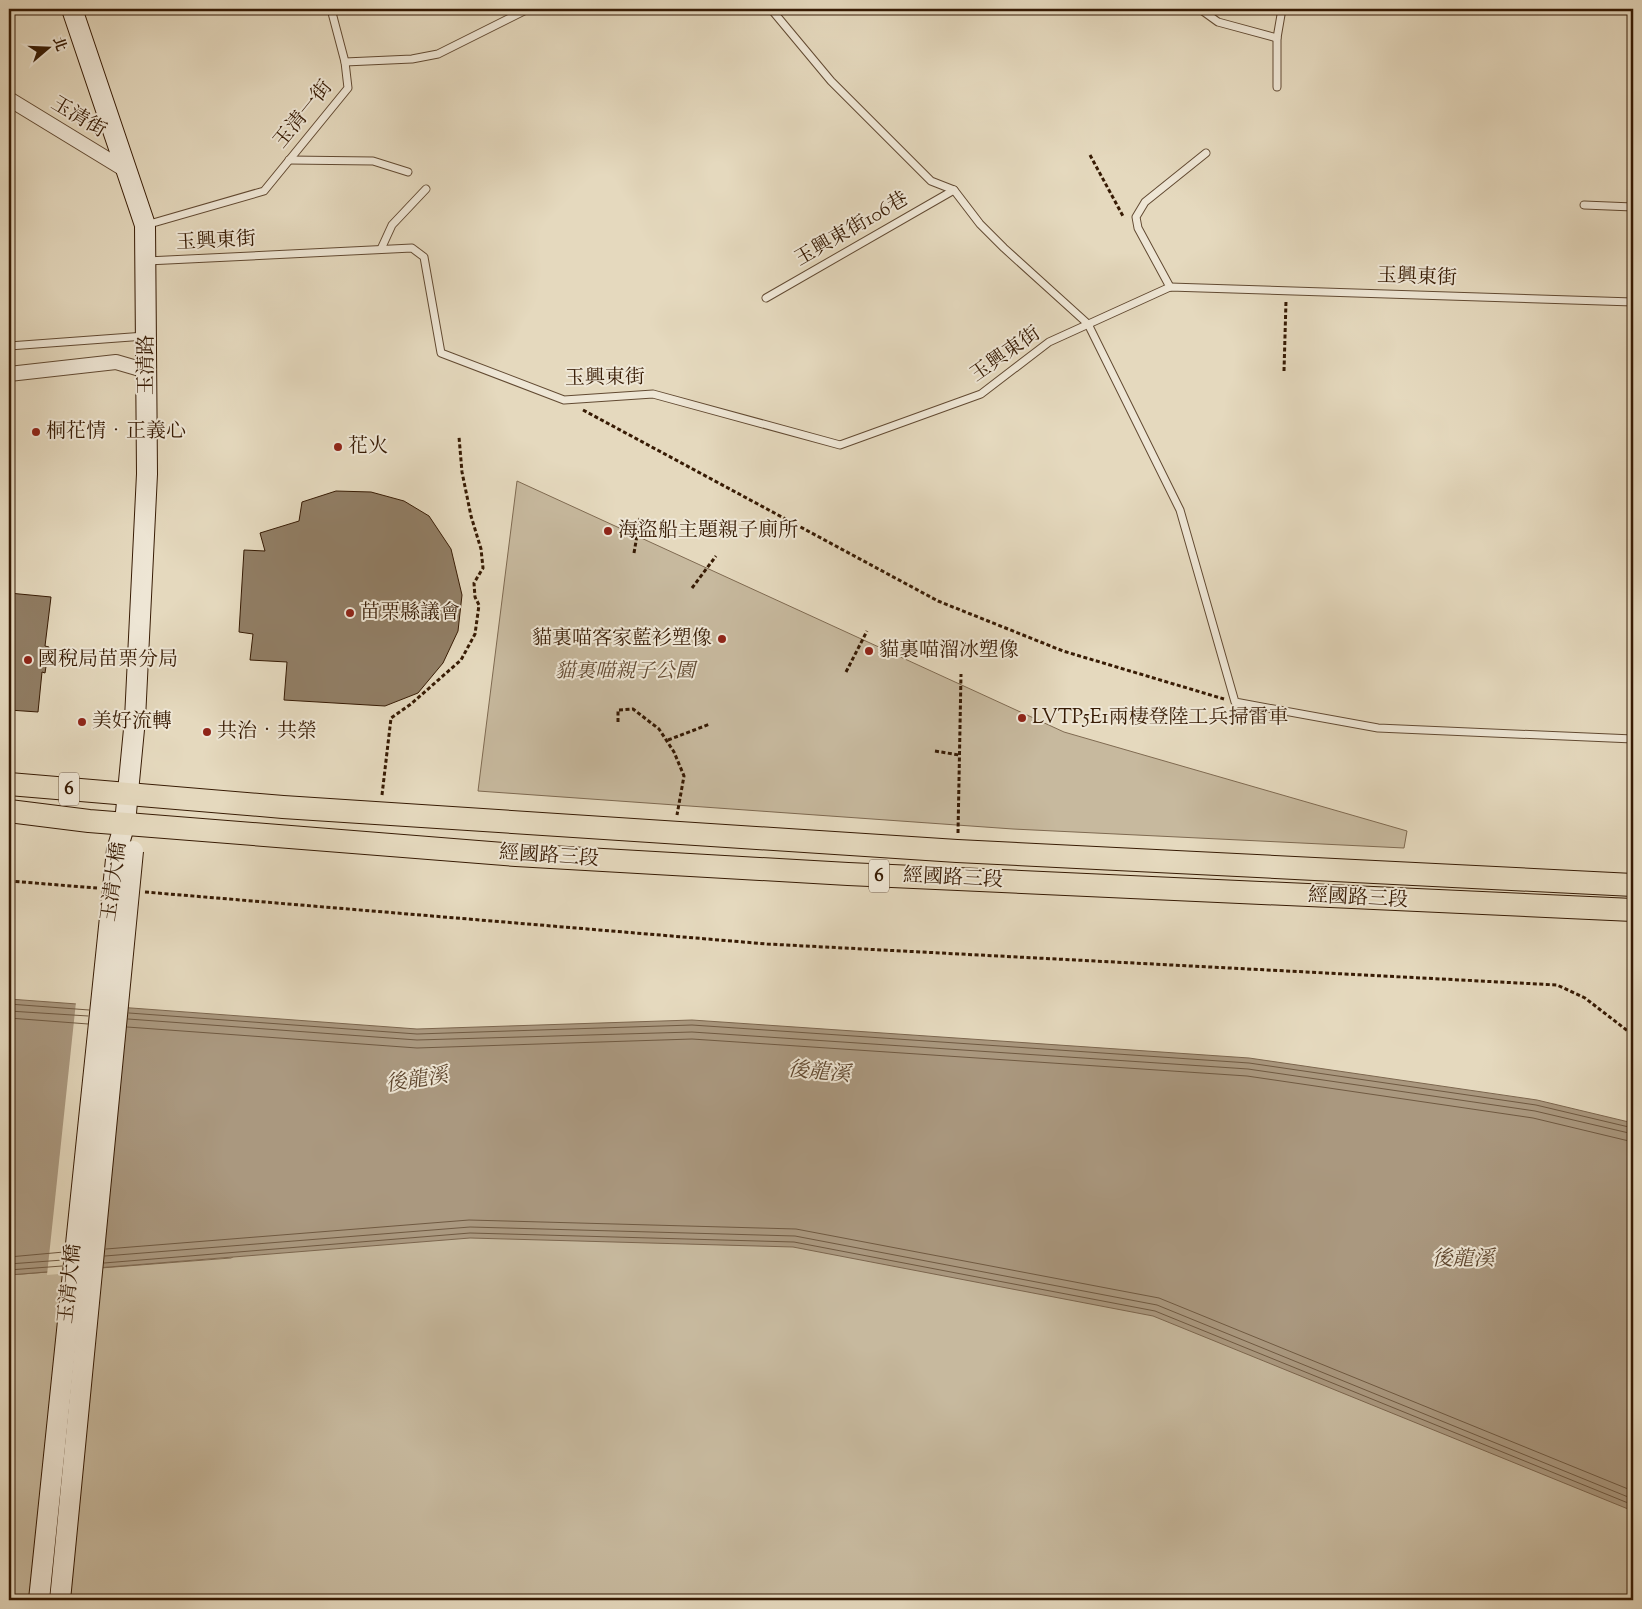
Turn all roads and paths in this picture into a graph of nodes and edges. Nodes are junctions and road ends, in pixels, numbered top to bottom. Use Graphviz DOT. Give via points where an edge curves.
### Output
graph roads {
  1 [pos="72,9"];
  2 [pos="331,9"];
  3 [pos="528,9"];
  4 [pos="771,9"];
  5 [pos="1200,9"];
  6 [pos="1282,9"];
  7 [pos="1277,38"];
  8 [pos="346,62"];
  9 [pos="1277,87"];
  10 [pos="9,99"];
  11 [pos="1206,153"];
  12 [pos="1090,155"];
  13 [pos="289,160"];
  14 [pos="127,171"];
  15 [pos="408,172"];
  16 [pos="426,189"];
  17 [pos="954,190"];
  18 [pos="1584,205"];
  19 [pos="1633,207"];
  20 [pos="1137,224"];
  21 [pos="145,225"];
  22 [pos="381,250"];
  23 [pos="147,262"];
  24 [pos="1170,287"];
  25 [pos="1286,290"];
  26 [pos="766,298"];
  27 [pos="1633,302"];
  28 [pos="1088,324"];
  29 [pos="147,336"];
  30 [pos="9,346"];
  31 [pos="147,371"];
  32 [pos="1284,371"];
  33 [pos="9,374"];
  34 [pos="564,400"];
  35 [pos="459,436"];
  36 [pos="640,518"];
  37 [pos="634,554"];
  38 [pos="716,556"];
  39 [pos="692,588"];
  40 [pos="867,631"];
  41 [pos="846,672"];
  42 [pos="961,674"];
  43 [pos="1235,702"];
  44 [pos="618,722"];
  45 [pos="710,724"];
  46 [pos="1633,739"];
  47 [pos="668,740"];
  48 [pos="935,751"];
  49 [pos="960,755"];
  50 [pos="9,784"];
  51 [pos="128,794"];
  52 [pos="382,796"];
  53 [pos="9,811"];
  54 [pos="677,816"];
  55 [pos="125,823"];
  56 [pos="958,833"];
  57 [pos="125,850"];
  58 [pos="9,881"];
  59 [pos="1633,885"];
  60 [pos="107,889"];
  61 [pos="137,892"];
  62 [pos="1633,910"];
  63 [pos="1633,1035"];
  64 [pos="39,1600"];
  65 [pos="60,1600"];
  1 -- 14 [label="street, 玉清路"];
  2 -- 8 [label="lane"];
  3 -- 8 [label="lane, 玉清一街" via="438,54 412,59"];
  4 -- 17 [label="lane" via="831,81 925,175"];
  5 -- 7 [label="lane" via="1218,22"];
  6 -- 7 [label="lane"];
  7 -- 9 [label="lane"];
  8 -- 13 [label="lane, 玉清一街" via="348,88"];
  10 -- 14 [label="street, 玉清街"];
  11 -- 20 [label="lane" via="1145,202 1136,217"];
  12 -- 20 [label="path" via="1127,223"];
  13 -- 15 [label="lane" via="373,161"];
  13 -- 21 [label="lane, 玉清一街" via="264,191"];
  14 -- 21 [label="street, 玉清路"];
  16 -- 22 [label="lane" via="392,225"];
  17 -- 26 [label="lane, 玉興東街106巷"];
  17 -- 28 [label="lane" via="980,224"];
  18 -- 19 [label="lane"];
  20 -- 24 [label="lane"];
  21 -- 23 [label="street, 玉清路"];
  22 -- 23 [label="lane, 玉興東街"];
  22 -- 34 [label="lane, 玉興東街" via="412,248 424,257 441,353"];
  23 -- 29 [label="street, 玉清路"];
  24 -- 25 [label="lane, 玉興東街"];
  24 -- 28 [label="lane, 玉興東街"];
  25 -- 27 [label="lane, 玉興東街"];
  25 -- 32 [label="path"];
  28 -- 34 [label="lane, 玉興東街" via="1050,342 981,394 840,445 654,394"];
  28 -- 43 [label="lane" via="1180,510"];
  29 -- 30 [label="lane"];
  29 -- 31 [label="street, 玉清路"];
  31 -- 33 [label="street" via="116,362"];
  31 -- 51 [label="street, 玉清路" via="147,474 135,719"];
  34 -- 43 [label="path" via="938,601 1063,651"];
  35 -- 52 [label="path" via="462,472 483,568 474,583 478,605 475,634 460,660 392,718"];
  36 -- 37 [label="path"];
  38 -- 39 [label="path"];
  40 -- 41 [label="path"];
  42 -- 49 [label="path"];
  43 -- 46 [label="lane" via="1378,728"];
  44 -- 47 [label="path" via="618,710 633,709"];
  45 -- 47 [label="path"];
  47 -- 54 [label="path" via="684,776"];
  48 -- 49 [label="path"];
  49 -- 56 [label="path"];
  50 -- 51 [label="main road, 6"];
  51 -- 55 [label="street, 玉清路"];
  51 -- 59 [label="main road, 經國路三段 / 6" via="957,851"];
  53 -- 55 [label="main road, 6"];
  55 -- 57 [label="street, 玉清大橋"];
  55 -- 62 [label="main road, 經國路三段 / 6" via="516,855 819,873"];
  57 -- 64 [label="street, 玉清大橋, bridge"];
  57 -- 65 [label="street, 玉清大橋, bridge"];
  58 -- 60 [label="path"];
  61 -- 63 [label="path" via="767,944 1557,985 1585,998"];
}
